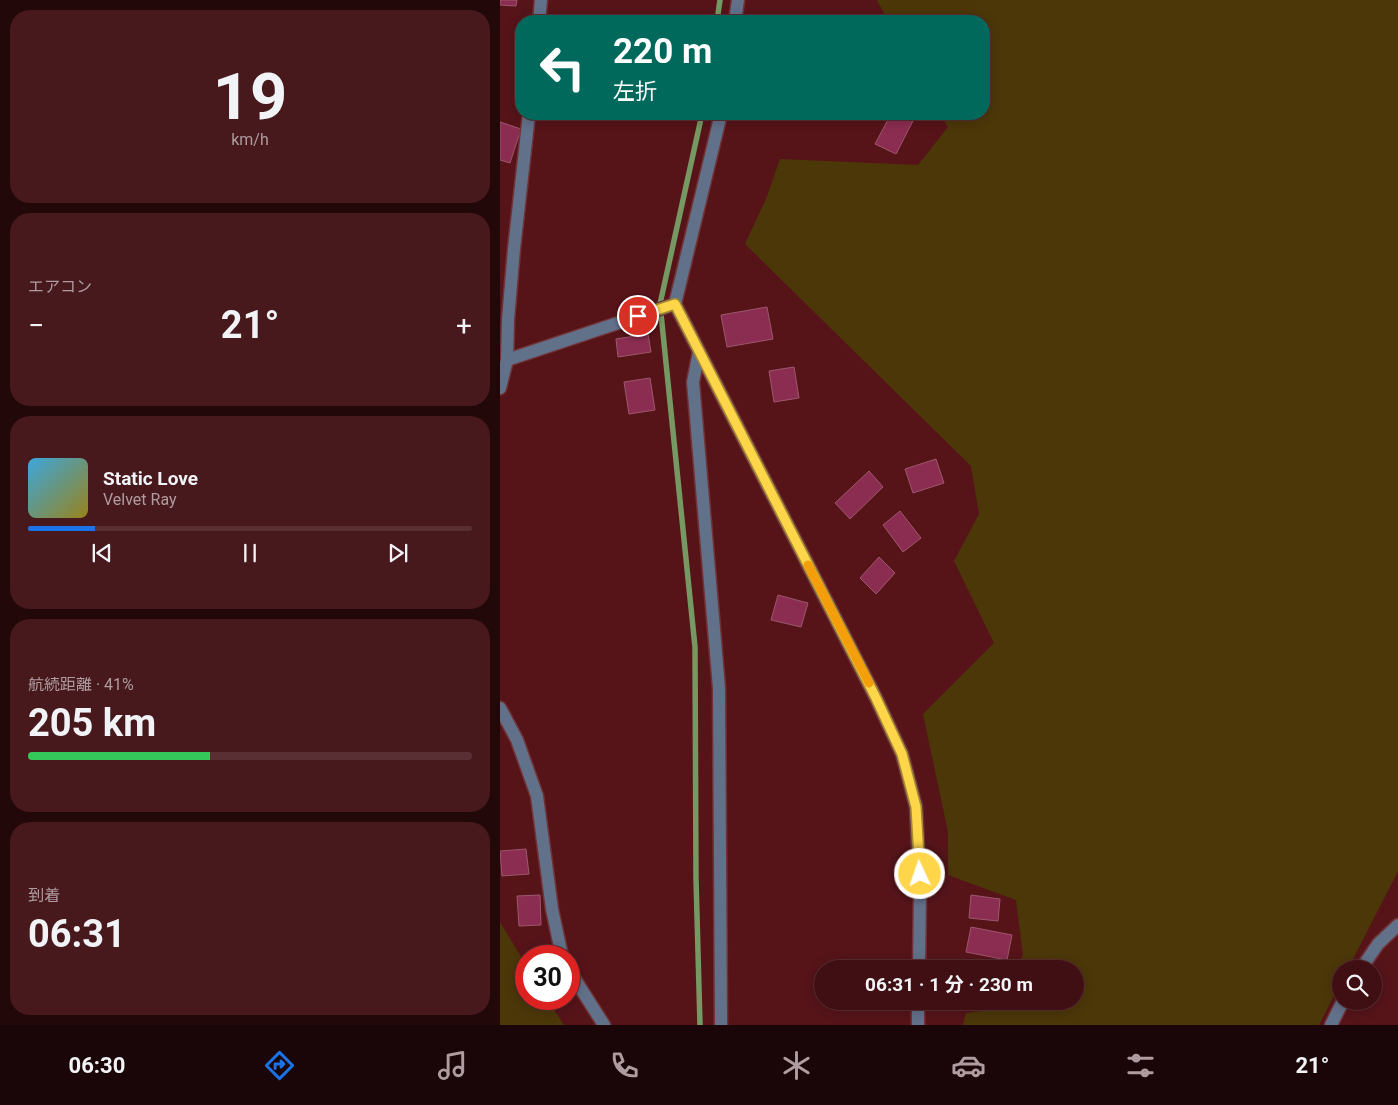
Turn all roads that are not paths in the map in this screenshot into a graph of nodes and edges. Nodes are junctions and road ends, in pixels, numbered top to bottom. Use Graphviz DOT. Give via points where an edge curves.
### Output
graph roads {
  1 [pos="541,0"];
  2 [pos="738,0"];
  3 [pos="540,15"];
  4 [pos="736,15"];
  5 [pos="528,120"];
  6 [pos="720,120"];
  7 [pos="675,304"];
  8 [pos="698,352"];
  9 [pos="507,360"];
  10 [pos="500,388"];
  11 [pos="500,708"];
  12 [pos="1398,926"];
  13 [pos="560,945"];
  14 [pos="919,960"];
  15 [pos="1368,960"];
  16 [pos="580,987"];
  17 [pos="918,1010"];
  18 [pos="1338,1010"];
  19 [pos="604,1025"];
  20 [pos="721,1025"];
  21 [pos="918,1025"];
  22 [pos="1331,1025"];
  1 -- 3 [label="street"];
  2 -- 4 [label="street"];
  5 -- 9 [label="street" via="514,250"];
  6 -- 7 [label="street"];
  7 -- 8 [label="street"];
  7 -- 9 [label="street"];
  8 -- 14 [label="street" via="902,754 916,807"];
  8 -- 20 [label="street" via="692,382 719,688"];
  9 -- 10 [label="street"];
  11 -- 13 [label="street" via="517,740 537,796"];
  12 -- 15 [label="street" via="1378,944"];
  16 -- 19 [label="street"];
  17 -- 21 [label="street"];
  18 -- 22 [label="street"];
}
